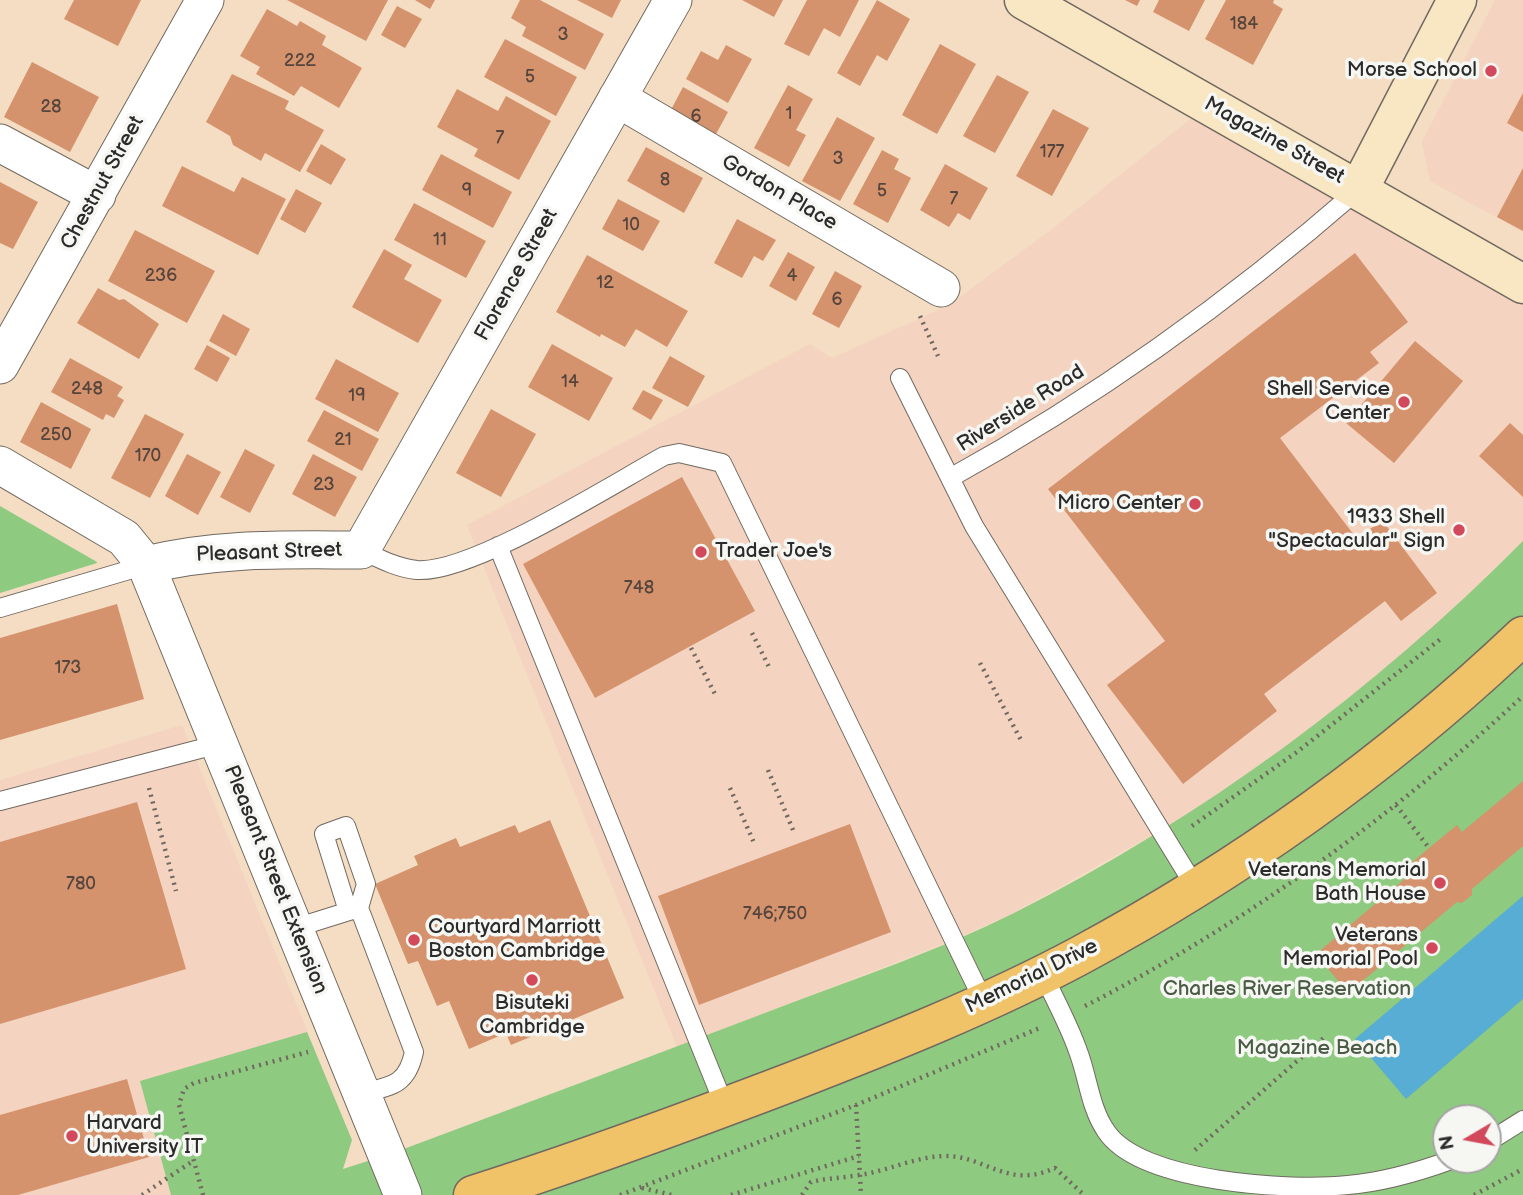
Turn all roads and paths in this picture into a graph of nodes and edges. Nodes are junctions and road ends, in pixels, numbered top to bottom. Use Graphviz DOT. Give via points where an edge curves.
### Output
graph roads {
  1 [pos="205,0"];
  2 [pos="673,0"];
  3 [pos="1457,0"];
  4 [pos="1035,3"];
  5 [pos="617,98"];
  6 [pos="0,143"];
  7 [pos="1359,189"];
  8 [pos="97,195"];
  9 [pos="1523,284"];
  10 [pos="941,288"];
  11 [pos="920,318"];
  12 [pos="938,356"];
  13 [pos="0,365"];
  14 [pos="900,378"];
  15 [pos="0,465"];
  16 [pos="950,478"];
  17 [pos="498,546"];
  18 [pos="361,550"];
  19 [pos="146,565"];
  20 [pos="0,608"];
  21 [pos="752,633"];
  22 [pos="1523,636"];
  23 [pos="1443,637"];
  24 [pos="691,648"];
  25 [pos="980,663"];
  26 [pos="769,667"];
  27 [pos="715,694"];
  28 [pos="1022,743"];
  29 [pos="219,744"];
  30 [pos="768,770"];
  31 [pos="149,788"];
  32 [pos="730,788"];
  33 [pos="0,801"];
  34 [pos="1396,804"];
  35 [pos="1192,826"];
  36 [pos="793,830"];
  37 [pos="755,845"];
  38 [pos="1429,848"];
  39 [pos="1196,888"];
  40 [pos="176,891"];
  41 [pos="354,910"];
  42 [pos="295,928"];
  43 [pos="1043,974"];
  44 [pos="984,1002"];
  45 [pos="1327,1035"];
  46 [pos="321,1048"];
  47 [pos="362,1093"];
  48 [pos="856,1105"];
  49 [pos="725,1107"];
  50 [pos="1523,1120"];
  51 [pos="1502,1133"];
  52 [pos="859,1156"];
  53 [pos="193,1161"];
  54 [pos="1432,1166"];
  55 [pos="1173,1169"];
  56 [pos="1523,1169"];
  57 [pos="860,1175"];
  58 [pos="640,1187"];
  59 [pos="142,1195"];
  60 [pos="203,1195"];
  61 [pos="403,1195"];
  62 [pos="473,1195"];
  63 [pos="672,1195"];
  64 [pos="731,1195"];
  65 [pos="802,1195"];
  66 [pos="860,1195"];
  67 [pos="1083,1195"];
  68 [pos="1474,1195"];
  1 -- 8 [label="street, Chestnut Street"];
  2 -- 5 [label="street, Florence Street"];
  3 -- 7 [label="street"];
  4 -- 7 [label="street, Magazine Street"];
  5 -- 10 [label="street, Gordon Place"];
  5 -- 18 [label="street, Florence Street"];
  6 -- 8 [label="street"];
  7 -- 9 [label="street, Magazine Street"];
  7 -- 16 [label="lane, Riverside Road" via="1256,275 1135,364"];
  8 -- 13 [label="street, Chestnut Street"];
  11 -- 12 [label="path"];
  14 -- 16 [label="lane"];
  15 -- 19 [label="street" via="124,538"];
  16 -- 39 [label="lane, Riverside Road" via="990,554"];
  17 -- 18 [label="lane" via="469,561 418,570 393,565"];
  17 -- 44 [label="lane" via="664,456 679,453 722,463"];
  17 -- 49 [label="lane"];
  18 -- 19 [label="street, Pleasant Street" via="232,550"];
  19 -- 20 [label="lane"];
  19 -- 29 [label="street, Pleasant Street Extension"];
  21 -- 26 [label="path"];
  22 -- 39 [label="highway, Memorial Drive" via="1357,779"];
  23 -- 35 [label="path" via="1297,752"];
  24 -- 27 [label="path"];
  25 -- 28 [label="path"];
  29 -- 33 [label="lane"];
  29 -- 42 [label="street, Pleasant Street Extension"];
  30 -- 36 [label="path"];
  31 -- 40 [label="path"];
  32 -- 37 [label="path"];
  34 -- 38 [label="path"];
  39 -- 43 [label="highway, Memorial Drive"];
  41 -- 41 [label="lane" via="366,884 346,826 324,834"];
  41 -- 42 [label="lane"];
  41 -- 47 [label="lane" via="414,1052 404,1077 394,1085"];
  42 -- 47 [label="street, Pleasant Street Extension"];
  43 -- 44 [label="highway, Memorial Drive"];
  43 -- 55 [label="lane" via="1077,1047 1107,1133 1122,1148"];
  44 -- 49 [label="highway, Memorial Drive"];
  45 -- 55 [label="path"];
  46 -- 53 [label="path" via="184,1088 179,1105"];
  47 -- 61 [label="street, Pleasant Street Extension"];
  48 -- 52 [label="path"];
  49 -- 62 [label="highway, Memorial Drive"];
  50 -- 51 [label="lane"];
  52 -- 57 [label="path"];
  52 -- 64 [label="path"];
  53 -- 59 [label="path"];
  53 -- 60 [label="path"];
  54 -- 55 [label="lane" via="1348,1185 1263,1185"];
  56 -- 68 [label="path"];
  57 -- 65 [label="path" via="811,1182"];
  57 -- 66 [label="path"];
  57 -- 67 [label="path" via="947,1156 1013,1176 1055,1168"];
  58 -- 63 [label="path"];
}
